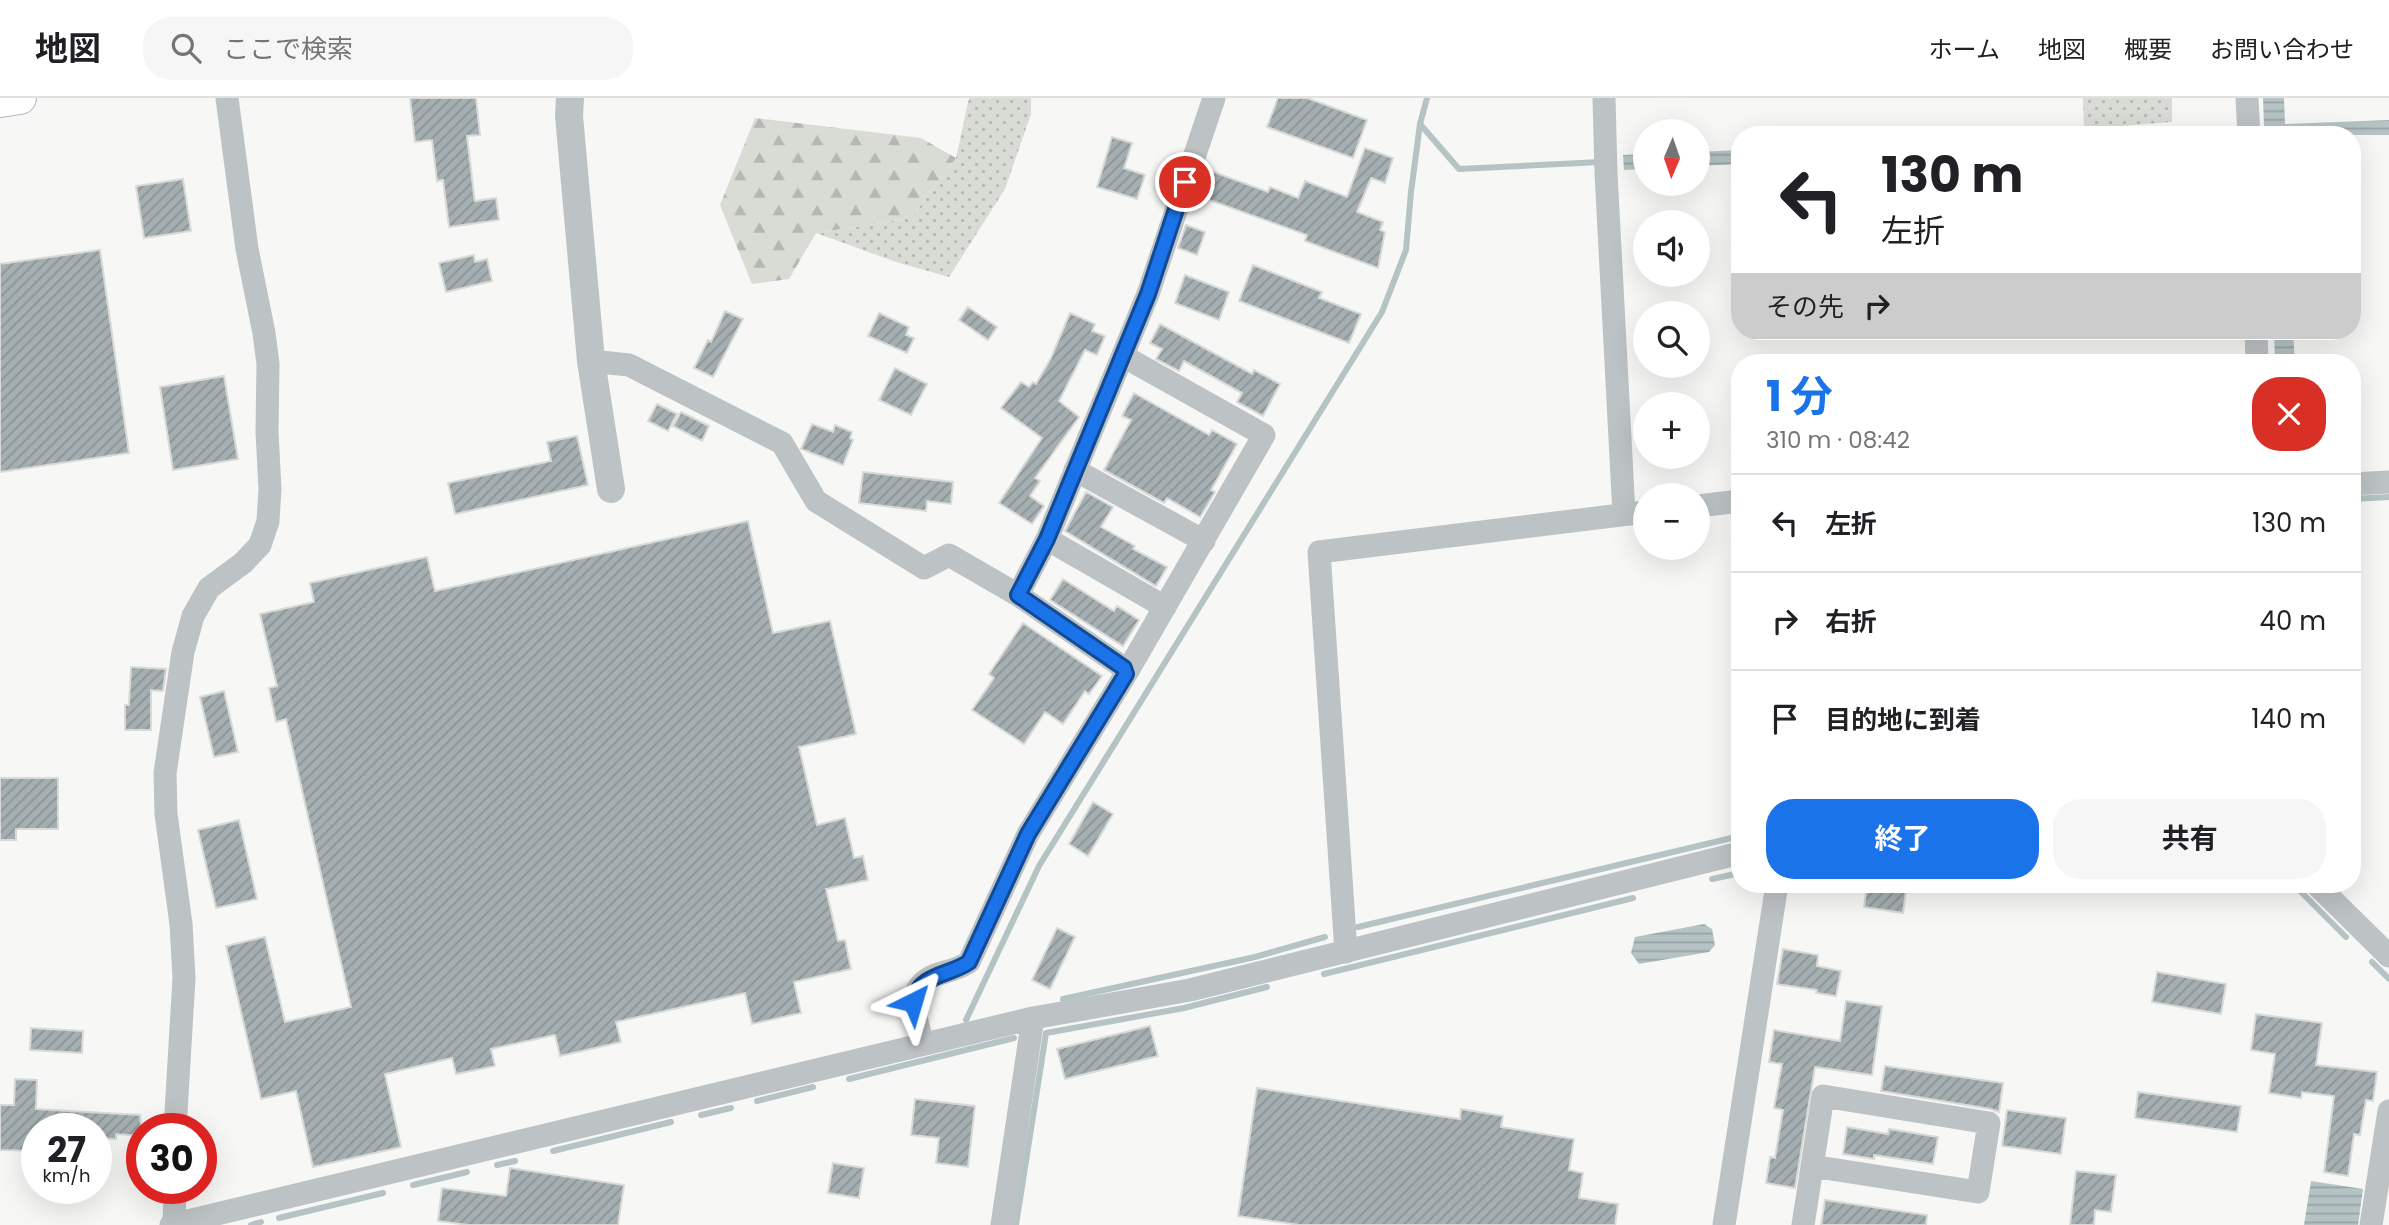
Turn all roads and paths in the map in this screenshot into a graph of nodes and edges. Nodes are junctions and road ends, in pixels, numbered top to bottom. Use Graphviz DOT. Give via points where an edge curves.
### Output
graph roads {
  1 [pos="20,98"];
  2 [pos="227,98"];
  3 [pos="570,98"];
  4 [pos="1214,98"];
  5 [pos="1604,98"];
  6 [pos="0,101"];
  7 [pos="1123,356"];
  8 [pos="591,361"];
  9 [pos="1075,470"];
  10 [pos="2389,482"];
  11 [pos="2361,484"];
  12 [pos="611,489"];
  13 [pos="1633,501"];
  14 [pos="1731,502"];
  15 [pos="1710,505"];
  16 [pos="1633,513"];
  17 [pos="1047,539"];
  18 [pos="1204,541"];
  19 [pos="1018,595"];
  20 [pos="1165,607"];
  21 [pos="1126,674"];
  22 [pos="1731,855"];
  23 [pos="1776,893"];
  24 [pos="2325,893"];
  25 [pos="1346,952"];
  26 [pos="2389,956"];
  27 [pos="1032,1018"];
  28 [pos="923,1044"];
  29 [pos="2389,1111"];
  30 [pos="176,1113"];
  31 [pos="1812,1166"];
  32 [pos="174,1204"];
  33 [pos="1728,1224"];
  34 [pos="173,1225"];
  35 [pos="1002,1225"];
  36 [pos="1803,1225"];
  37 [pos="2371,1225"];
  1 -- 6 [label="main road"];
  2 -- 30 [label="street" via="268,364 270,489 268,522 260,545 209,588 193,617 181,665 165,773 184,978"];
  3 -- 8 [label="street"];
  4 -- 7 [label="street"];
  5 -- 13 [label="street" via="1605,162"];
  7 -- 9 [label="street"];
  7 -- 18 [label="street" via="1264,435"];
  8 -- 12 [label="street"];
  8 -- 19 [label="street" via="629,365 782,443 816,501 924,568 950,555"];
  9 -- 17 [label="street"];
  9 -- 18 [label="street"];
  10 -- 11 [label="street"];
  14 -- 15 [label="street"];
  16 -- 25 [label="street" via="1319,552"];
  17 -- 19 [label="street"];
  17 -- 20 [label="street"];
  18 -- 20 [label="street"];
  19 -- 21 [label="street" via="1124,668"];
  20 -- 21 [label="street"];
  21 -- 28 [label="street" via="1028,834 969,962 931,977 915,994"];
  22 -- 25 [label="street"];
  23 -- 33 [label="street"];
  24 -- 26 [label="street"];
  25 -- 27 [label="street" via="1189,990"];
  27 -- 28 [label="street"];
  27 -- 35 [label="street"];
  28 -- 34 [label="street"];
  29 -- 37 [label="street"];
  31 -- 31 [label="street" via="1823,1096 1989,1123 1978,1192"];
  31 -- 36 [label="street"];
  32 -- 34 [label="street"];
}
